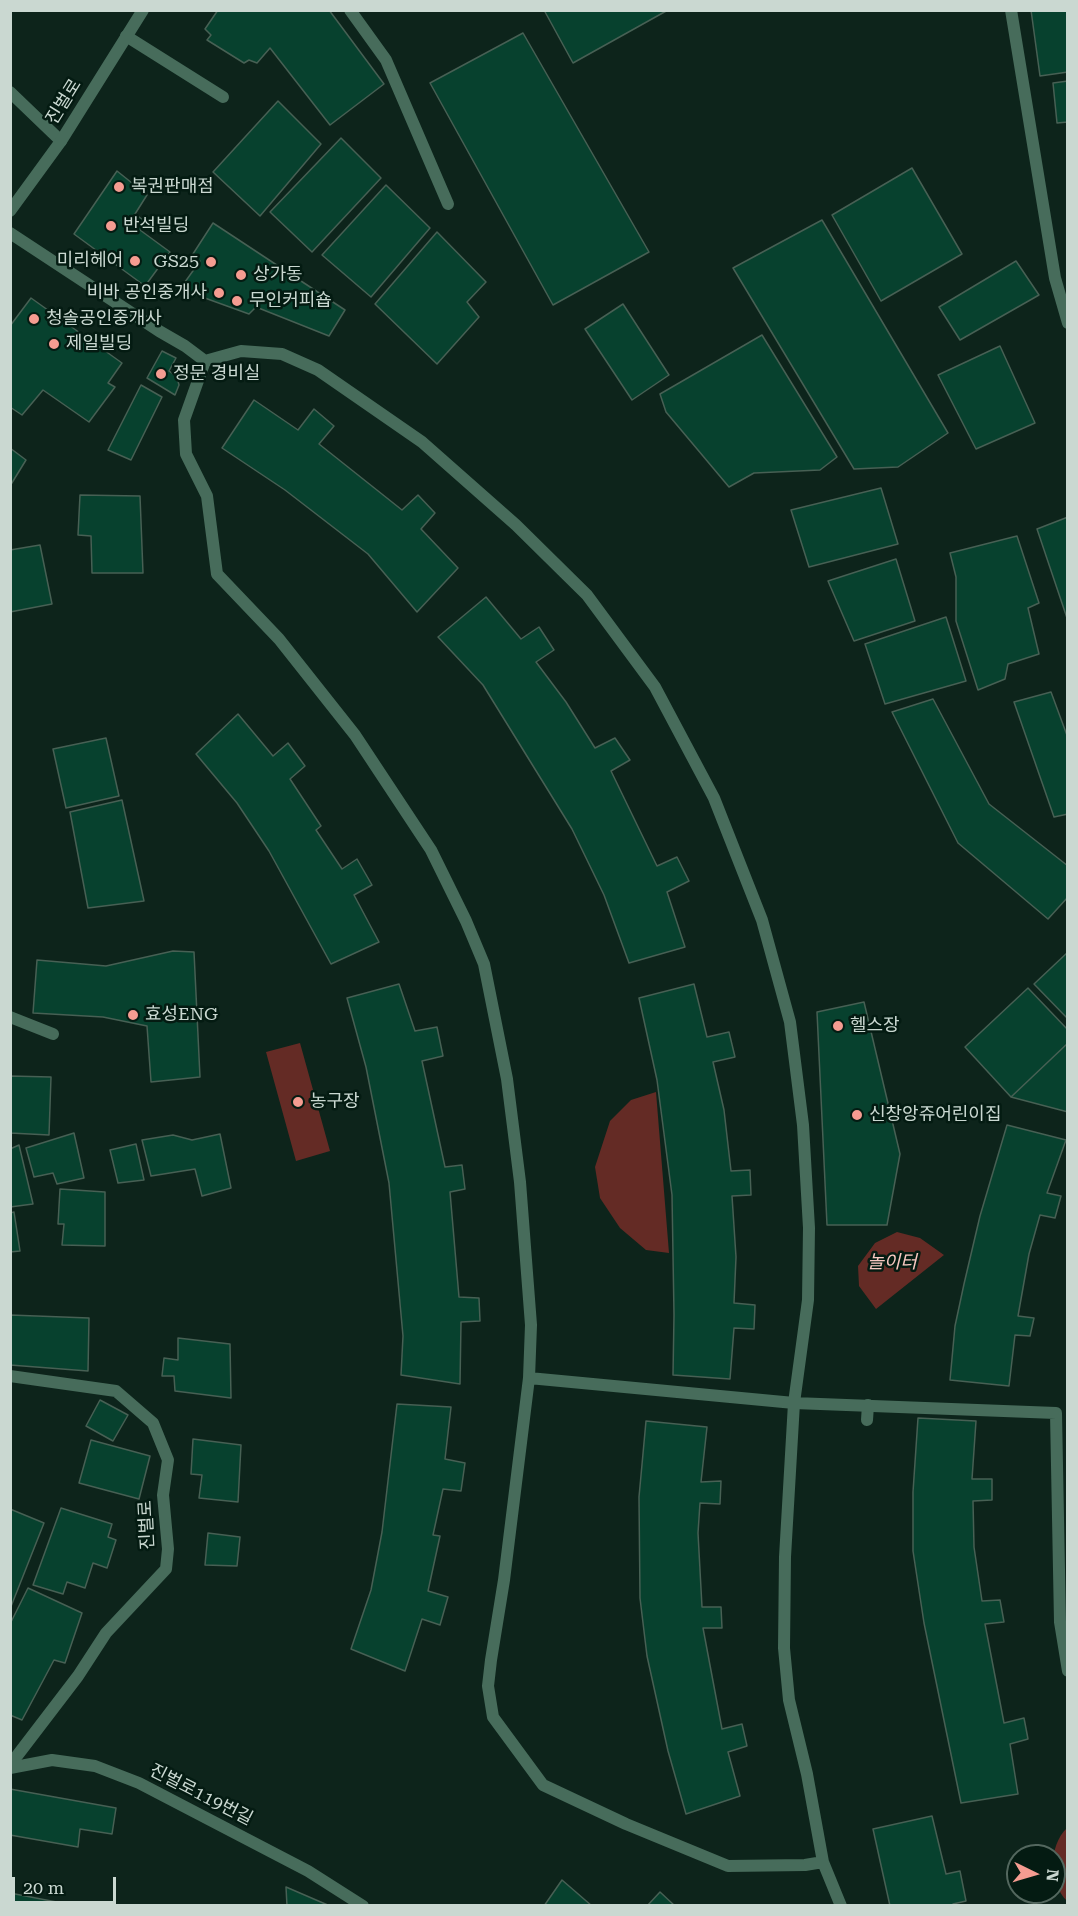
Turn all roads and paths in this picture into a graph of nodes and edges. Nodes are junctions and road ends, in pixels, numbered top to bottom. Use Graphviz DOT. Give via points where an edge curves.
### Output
graph roads {
  1 [pos="143,10"];
  2 [pos="350,10"];
  3 [pos="1011,10"];
  4 [pos="126,36"];
  5 [pos="10,92"];
  6 [pos="223,97"];
  7 [pos="61,141"];
  8 [pos="448,204"];
  9 [pos="10,211"];
  10 [pos="10,233"];
  11 [pos="1068,323"];
  12 [pos="205,361"];
  13 [pos="10,1017"];
  14 [pos="53,1034"];
  15 [pos="10,1376"];
  16 [pos="529,1378"];
  17 [pos="794,1403"];
  18 [pos="868,1404"];
  19 [pos="867,1420"];
  20 [pos="1068,1671"];
  21 [pos="10,1767"];
  22 [pos="823,1862"];
  23 [pos="363,1905"];
  24 [pos="842,1905"];
  1 -- 4 [label="street, 진벌로"];
  2 -- 8 [label="street" via="386,60"];
  3 -- 11 [label="street" via="1055,278"];
  4 -- 6 [label="street"];
  4 -- 7 [label="street, 진벌로"];
  5 -- 7 [label="street"];
  7 -- 9 [label="street, 진벌로"];
  10 -- 12 [label="street"];
  12 -- 16 [label="street" via="184,420 186,454 207,496 217,574 279,639 355,735 431,850 484,964 507,1079 520,1182 531,1325"];
  12 -- 17 [label="street" via="241,351 282,354 318,370 422,442 516,525 587,595 655,687 714,798 762,920 790,1022 803,1125 809,1228 808,1300"];
  13 -- 14 [label="street"];
  15 -- 21 [label="street, 진벌로" via="116,1391 153,1423 168,1460 163,1495 166,1569 106,1633"];
  16 -- 17 [label="street" via="611,1390"];
  16 -- 22 [label="street" via="488,1686 493,1717 543,1785 626,1824 728,1866"];
  17 -- 18 [label="street"];
  17 -- 22 [label="street" via="784,1648 789,1700"];
  18 -- 19 [label="street"];
  18 -- 20 [label="street" via="1056,1413 1060,1622"];
  21 -- 23 [label="street, 진벌로119번길" via="52,1760 95,1766 139,1783 308,1871"];
  22 -- 24 [label="street"];
}
